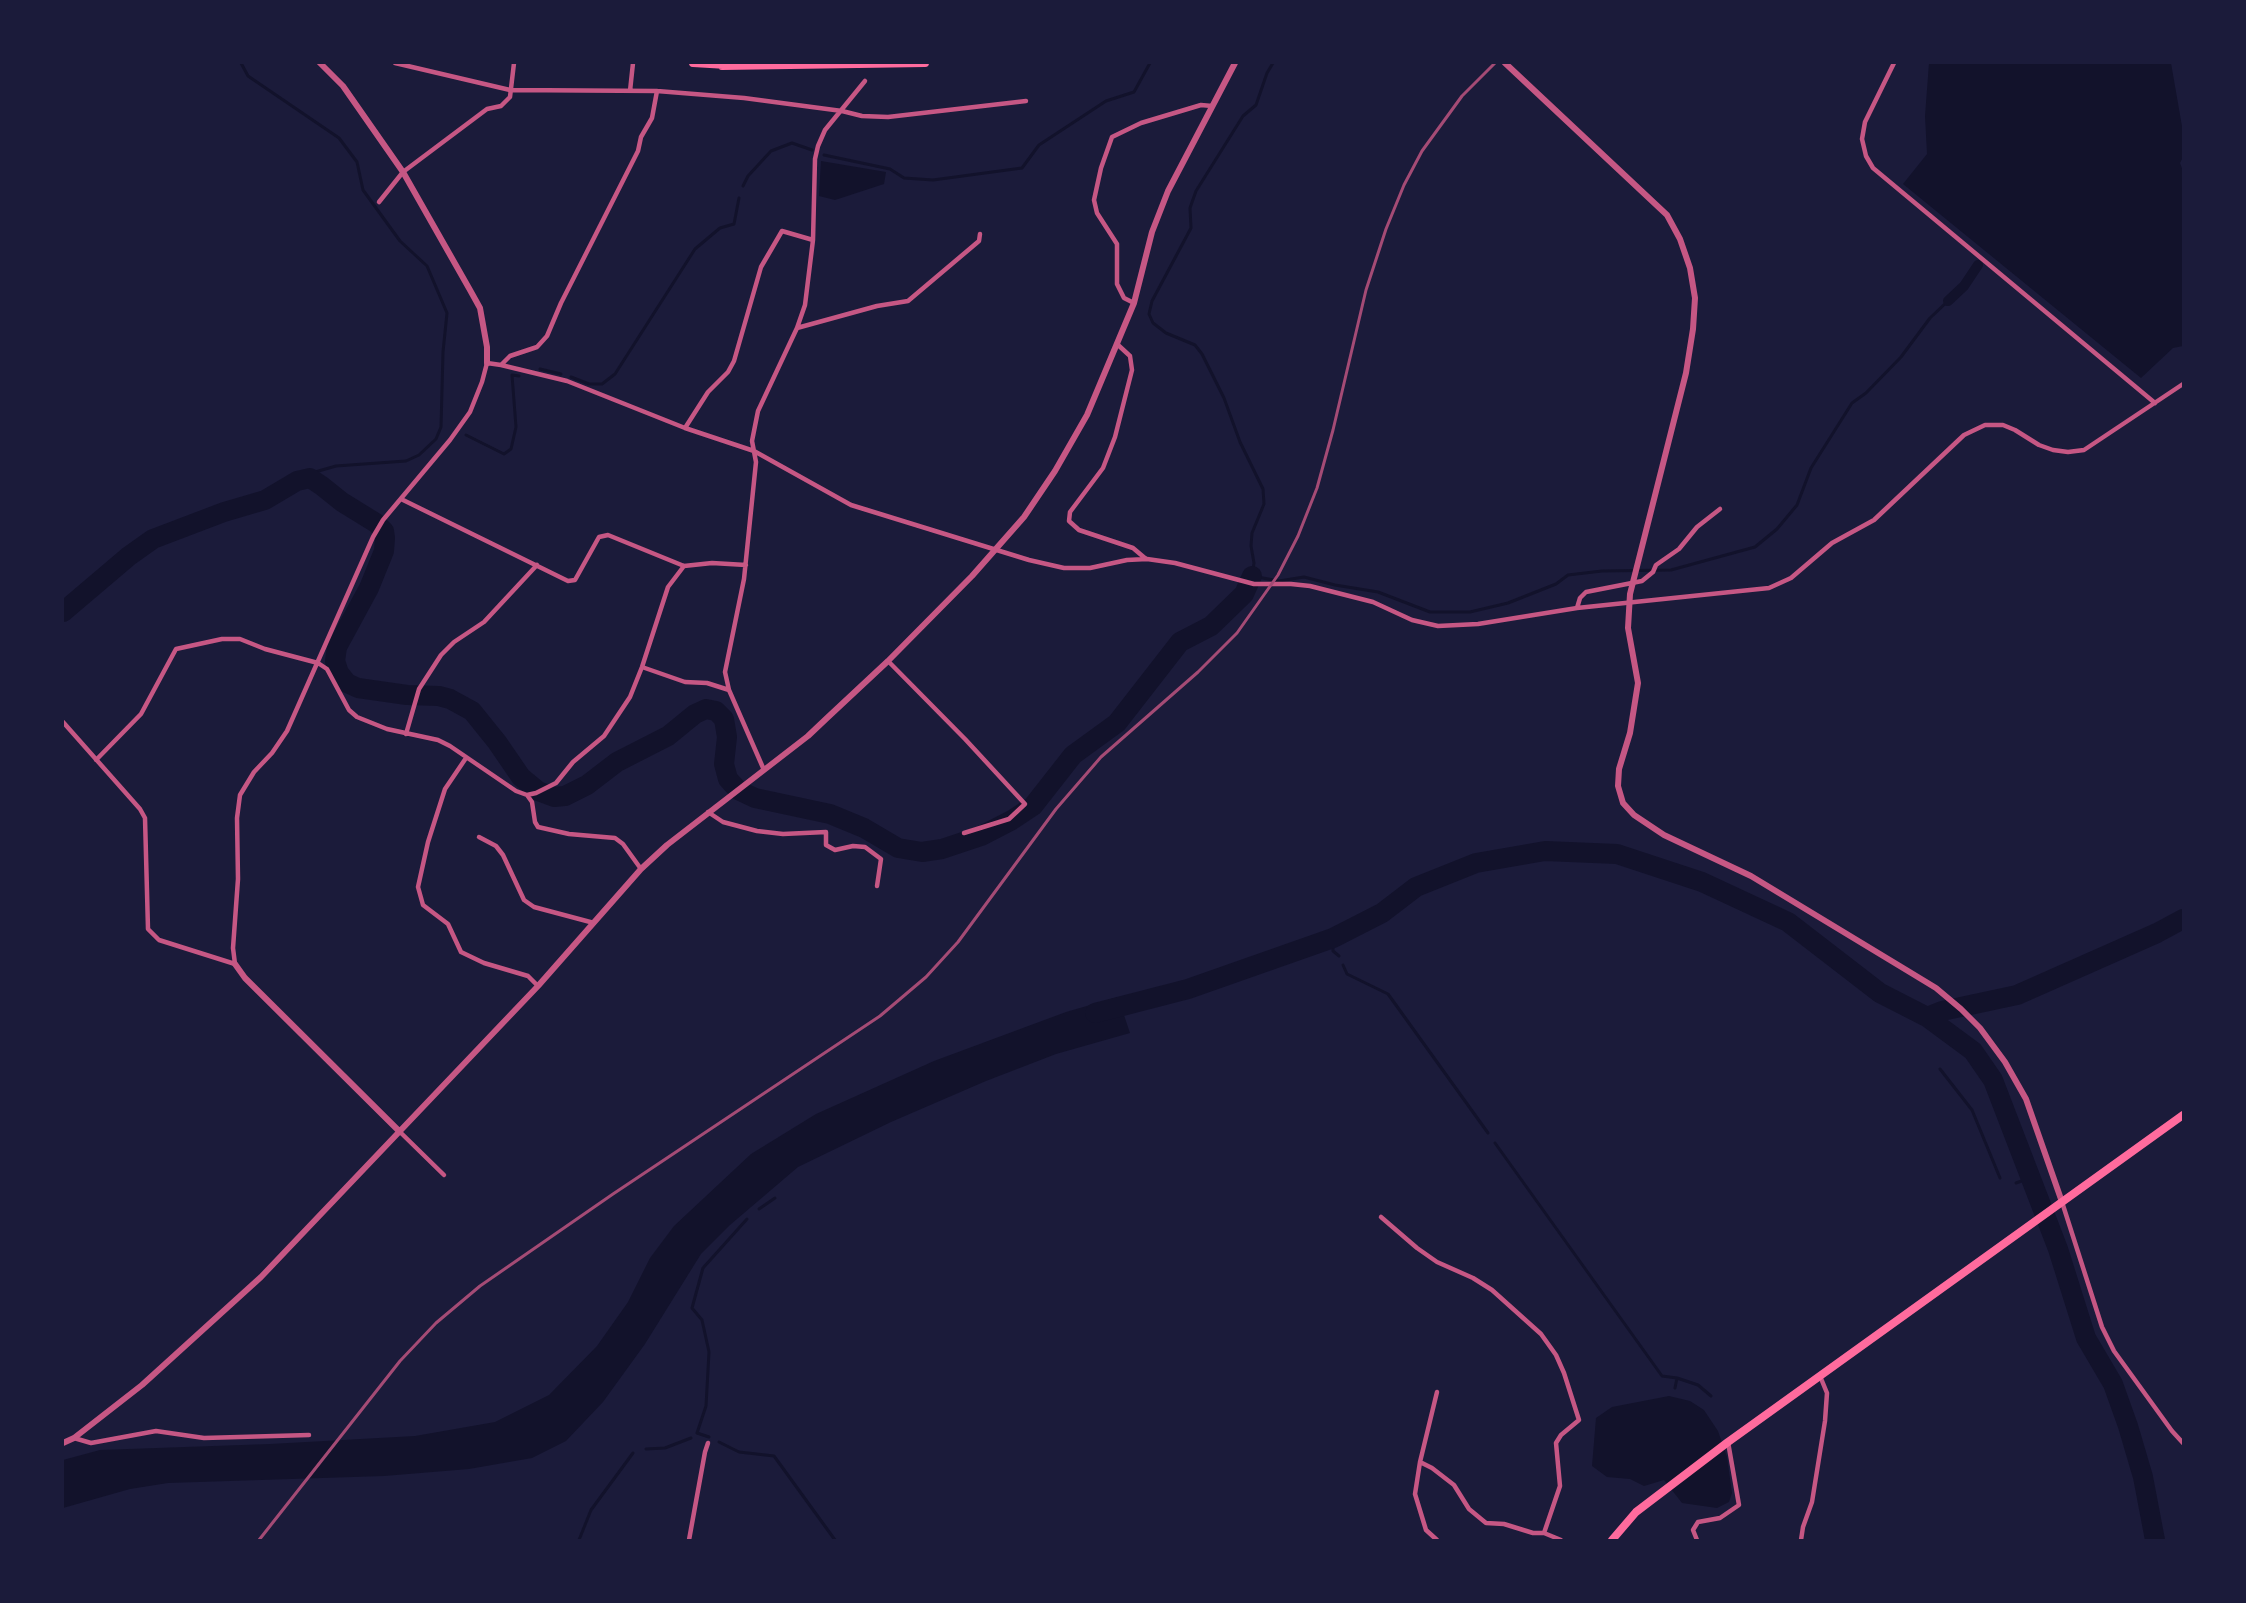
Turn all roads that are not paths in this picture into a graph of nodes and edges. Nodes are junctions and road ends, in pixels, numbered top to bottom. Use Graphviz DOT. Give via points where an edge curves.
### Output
graph roads {
  1 [pos="320,63"];
  2 [pos="395,63"];
  3 [pos="514,63"];
  4 [pos="633,63"];
  5 [pos="693,63"];
  6 [pos="752,63"];
  7 [pos="926,63"];
  8 [pos="1235,63"];
  9 [pos="1504,63"];
  10 [pos="1894,63"];
  11 [pos="722,66"];
  12 [pos="865,81"];
  13 [pos="510,90"];
  14 [pos="630,91"];
  15 [pos="657,91"];
  16 [pos="1026,101"];
  17 [pos="1212,106"];
  18 [pos="842,111"];
  19 [pos="403,172"];
  20 [pos="379,202"];
  21 [pos="980,234"];
  22 [pos="813,240"];
  23 [pos="1134,303"];
  24 [pos="797,328"];
  25 [pos="1117,344"];
  26 [pos="487,363"];
  27 [pos="501,365"];
  28 [pos="2183,384"];
  29 [pos="2155,403"];
  30 [pos="686,428"];
  31 [pos="754,451"];
  32 [pos="401,499"];
  33 [pos="1720,509"];
  34 [pos="996,548"];
  35 [pos="1147,559"];
  36 [pos="746,565"];
  37 [pos="537,566"];
  38 [pos="684,566"];
  39 [pos="1629,604"];
  40 [pos="1577,608"];
  41 [pos="888,661"];
  42 [pos="318,663"];
  43 [pos="642,667"];
  44 [pos="729,690"];
  45 [pos="63,722"];
  46 [pos="406,734"];
  47 [pos="466,758"];
  48 [pos="96,760"];
  49 [pos="764,770"];
  50 [pos="527,795"];
  51 [pos="708,812"];
  52 [pos="964,832"];
  53 [pos="479,837"];
  54 [pos="641,869"];
  55 [pos="877,886"];
  56 [pos="594,923"];
  57 [pos="236,964"];
  58 [pos="538,986"];
  59 [pos="2183,1115"];
  60 [pos="399,1131"];
  61 [pos="444,1175"];
  62 [pos="2060,1203"];
  63 [pos="1381,1217"];
  64 [pos="1820,1376"];
  65 [pos="1437,1392"];
  66 [pos="309,1435"];
  67 [pos="74,1438"];
  68 [pos="1728,1442"];
  69 [pos="63,1443"];
  70 [pos="708,1443"];
  71 [pos="2183,1443"];
  72 [pos="1420,1462"];
  73 [pos="1544,1533"];
  74 [pos="689,1540"];
  75 [pos="1437,1540"];
  76 [pos="1561,1540"];
  77 [pos="1612,1540"];
  78 [pos="1697,1540"];
  79 [pos="1801,1540"];
  1 -- 19 [label="street" via="343,86"];
  2 -- 13 [label="street"];
  3 -- 13 [label="street"];
  4 -- 14 [label="street"];
  5 -- 11 [label="main road"];
  6 -- 11 [label="main road"];
  7 -- 11 [label="main road"];
  8 -- 17 [label="street"];
  9 -- 39 [label="street" via="1666,215 1690,268 1695,298 1686,373"];
  10 -- 29 [label="street" via="1865,122 1862,139 1873,168"];
  12 -- 18 [label="street"];
  13 -- 14 [label="street"];
  13 -- 19 [label="street" via="510,97 501,106 487,109"];
  14 -- 15 [label="street"];
  15 -- 18 [label="street"];
  15 -- 27 [label="street" via="652,118 638,151 547,336 537,347 510,356"];
  16 -- 18 [label="street" via="888,117"];
  17 -- 23 [label="street" via="1168,191 1152,232"];
  17 -- 23 [label="street" via="1202,105 1140,123 1112,137 1094,200 1097,213 1117,244 1117,284 1124,298"];
  18 -- 22 [label="street" via="825,130 815,159"];
  19 -- 20 [label="street"];
  19 -- 26 [label="street" via="480,308 488,347"];
  21 -- 24 [label="street" via="979,242 908,301"];
  22 -- 24 [label="street" via="806,305"];
  22 -- 30 [label="street" via="782,231 761,267 734,362 708,392"];
  23 -- 25 [label="street"];
  24 -- 31 [label="street" via="758,411"];
  25 -- 34 [label="street" via="1087,415 1055,471"];
  25 -- 35 [label="street" via="1130,356 1132,370 1115,437 1103,468 1070,512 1069,521 1079,530 1133,548"];
  26 -- 27 [label="street"];
  26 -- 32 [label="street" via="470,412"];
  27 -- 30 [label="street" via="567,381"];
  28 -- 29 [label="street"];
  29 -- 39 [label="street" via="2084,450 2053,450 2003,425 1985,425 1964,435 1874,520 1832,543 1791,578 1769,588"];
  30 -- 31 [label="street"];
  31 -- 34 [label="street" via="851,505"];
  31 -- 36 [label="street"];
  32 -- 37 [label="street"];
  32 -- 42 [label="street" via="373,537"];
  33 -- 40 [label="street" via="1642,581 1586,591"];
  34 -- 35 [label="street" via="1064,568"];
  34 -- 41 [label="street"];
  35 -- 40 [label="street" via="1246,583 1310,586 1374,602 1412,620 1438,626 1478,624"];
  36 -- 38 [label="street"];
  36 -- 44 [label="street" via="725,672"];
  37 -- 38 [label="street" via="568,581 575,580 599,537 608,535"];
  37 -- 46 [label="street" via="484,622 441,655 419,689"];
  38 -- 43 [label="street" via="668,587"];
  39 -- 40 [label="street"];
  39 -- 62 [label="street" via="1628,628 1638,683 1632,725 1618,769 1623,803 1664,835 1751,876 1936,988 1980,1028 2026,1099"];
  41 -- 49 [label="street" via="808,736"];
  41 -- 52 [label="street" via="1025,804 1009,819"];
  42 -- 46 [label="street" via="327,669 349,710 357,717"];
  42 -- 48 [label="street" via="240,639 176,649 141,714"];
  42 -- 57 [label="street" via="287,731 240,795 233,948"];
  43 -- 44 [label="street" via="685,682"];
  43 -- 50 [label="street" via="630,697 604,736 573,762 556,783"];
  44 -- 49 [label="street"];
  45 -- 48 [label="street"];
  46 -- 47 [label="street" via="438,740"];
  47 -- 50 [label="street"];
  47 -- 58 [label="street" via="446,789 428,842 418,887 423,905 448,924 460,952 528,976"];
  48 -- 57 [label="street" via="145,818 148,929 159,940"];
  49 -- 51 [label="street"];
  50 -- 54 [label="street" via="538,827 615,838"];
  51 -- 54 [label="street"];
  51 -- 55 [label="street" via="723,822 757,831 826,832 826,845 835,850 865,847 881,859"];
  53 -- 56 [label="street" via="503,855 524,900 534,907"];
  54 -- 56 [label="street"];
  56 -- 58 [label="street"];
  57 -- 60 [label="street" via="245,978"];
  58 -- 60 [label="street"];
  59 -- 62 [label="main road"];
  60 -- 61 [label="street"];
  60 -- 67 [label="street" via="261,1277 142,1385"];
  62 -- 64 [label="main road"];
  62 -- 71 [label="street" via="2110,1343"];
  63 -- 73 [label="street" via="1437,1262 1492,1290 1540,1334 1556,1355 1579,1420 1556,1443 1560,1486"];
  64 -- 68 [label="main road"];
  64 -- 79 [label="street" via="1827,1393 1825,1420 1812,1502"];
  65 -- 72 [label="street"];
  66 -- 67 [label="street" via="204,1438 156,1431 91,1443"];
  67 -- 69 [label="street"];
  68 -- 77 [label="main road" via="1636,1512"];
  68 -- 78 [label="street" via="1739,1505 1720,1518 1698,1521 1693,1530"];
  70 -- 74 [label="street"];
  72 -- 73 [label="street" via="1454,1485 1469,1509 1486,1523"];
  72 -- 75 [label="street" via="1414,1494 1426,1530"];
  73 -- 76 [label="street"];
}
